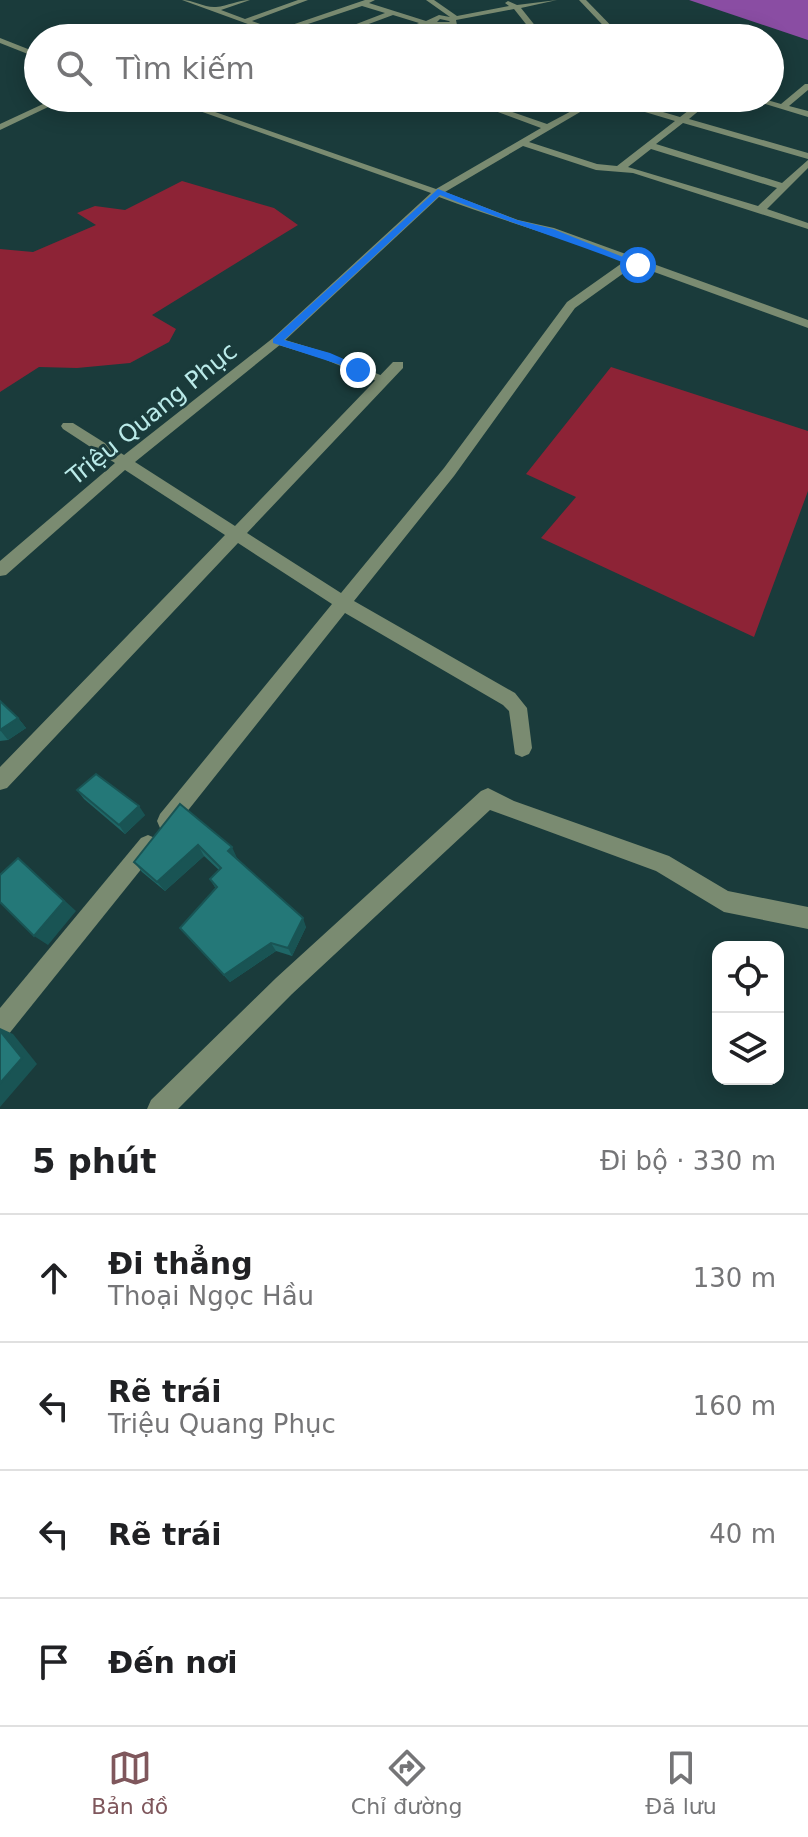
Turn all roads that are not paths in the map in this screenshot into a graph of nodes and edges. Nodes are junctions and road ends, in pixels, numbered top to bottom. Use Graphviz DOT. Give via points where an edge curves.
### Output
graph roads {
  1 [pos="188,0"];
  2 [pos="247,0"];
  3 [pos="305,0"];
  4 [pos="350,0"];
  5 [pos="372,0"];
  6 [pos="429,0"];
  7 [pos="503,0"];
  8 [pos="554,0"];
  9 [pos="582,0"];
  10 [pos="359,3"];
  11 [pos="516,7"];
  12 [pos="214,10"];
  13 [pos="392,13"];
  14 [pos="454,20"];
  15 [pos="245,21"];
  16 [pos="428,23"];
  17 [pos="254,24"];
  18 [pos="300,24"];
  19 [pos="362,24"];
  20 [pos="456,24"];
  21 [pos="530,24"];
  22 [pos="605,24"];
  23 [pos="0,40"];
  24 [pos="24,50"];
  25 [pos="808,86"];
  26 [pos="784,106"];
  27 [pos="784,107"];
  28 [pos="33,112"];
  29 [pos="207,112"];
  30 [pos="503,112"];
  31 [pos="571,112"];
  32 [pos="656,112"];
  33 [pos="691,112"];
  34 [pos="808,114"];
  35 [pos="682,119"];
  36 [pos="0,127"];
  37 [pos="547,127"];
  38 [pos="520,142"];
  39 [pos="649,145"];
  40 [pos="808,156"];
  41 [pos="808,163"];
  42 [pos="621,167"];
  43 [pos="784,187"];
  44 [pos="438,192"];
  45 [pos="760,210"];
  46 [pos="808,226"];
  47 [pos="631,262"];
  48 [pos="808,324"];
  49 [pos="277,341"];
  50 [pos="398,365"];
  51 [pos="383,380"];
  52 [pos="68,426"];
  53 [pos="123,464"];
  54 [pos="235,533"];
  55 [pos="0,570"];
  56 [pos="343,603"];
  57 [pos="522,748"];
  58 [pos="0,781"];
  59 [pos="808,918"];
  60 [pos="0,1027"];
  61 [pos="160,1109"];
  1 -- 12 [label="street"];
  2 -- 12 [label="street"];
  3 -- 15 [label="street"];
  4 -- 10 [label="street"];
  5 -- 10 [label="street"];
  6 -- 14 [label="street"];
  7 -- 11 [label="street"];
  8 -- 11 [label="street"];
  9 -- 22 [label="street"];
  10 -- 13 [label="street"];
  10 -- 18 [label="street"];
  11 -- 14 [label="street"];
  11 -- 21 [label="street"];
  12 -- 15 [label="street"];
  13 -- 16 [label="street"];
  13 -- 19 [label="street"];
  14 -- 16 [label="street" via="439,17"];
  14 -- 20 [label="street"];
  15 -- 17 [label="street"];
  23 -- 24 [label="street"];
  25 -- 26 [label="street"];
  27 -- 34 [label="street"];
  28 -- 36 [label="street"];
  29 -- 44 [label="street"];
  30 -- 37 [label="street"];
  31 -- 37 [label="street, Triệu Quang Phục"];
  32 -- 35 [label="street"];
  33 -- 35 [label="street"];
  35 -- 39 [label="street"];
  35 -- 40 [label="street"];
  37 -- 38 [label="street, Triệu Quang Phục"];
  38 -- 42 [label="street" via="596,167"];
  38 -- 44 [label="street, Triệu Quang Phục"];
  39 -- 42 [label="street"];
  39 -- 43 [label="street"];
  41 -- 43 [label="street"];
  42 -- 45 [label="street"];
  43 -- 45 [label="street"];
  44 -- 47 [label="street"];
  44 -- 49 [label="street, Triệu Quang Phục"];
  45 -- 46 [label="street"];
  47 -- 48 [label="street"];
  47 -- 56 [label="street" via="571,305 449,472"];
  49 -- 51 [label="lane"];
  49 -- 53 [label="street, Triệu Quang Phục"];
  50 -- 51 [label="street"];
  51 -- 54 [label="street"];
  52 -- 53 [label="street"];
  53 -- 54 [label="street"];
  53 -- 55 [label="street, Triệu Quang Phục"];
  54 -- 56 [label="street"];
  54 -- 58 [label="street"];
  56 -- 57 [label="street" via="509,699 518,708"];
  56 -- 60 [label="street"];
  59 -- 61 [label="street" via="724,901 662,863 488,798"];
}
